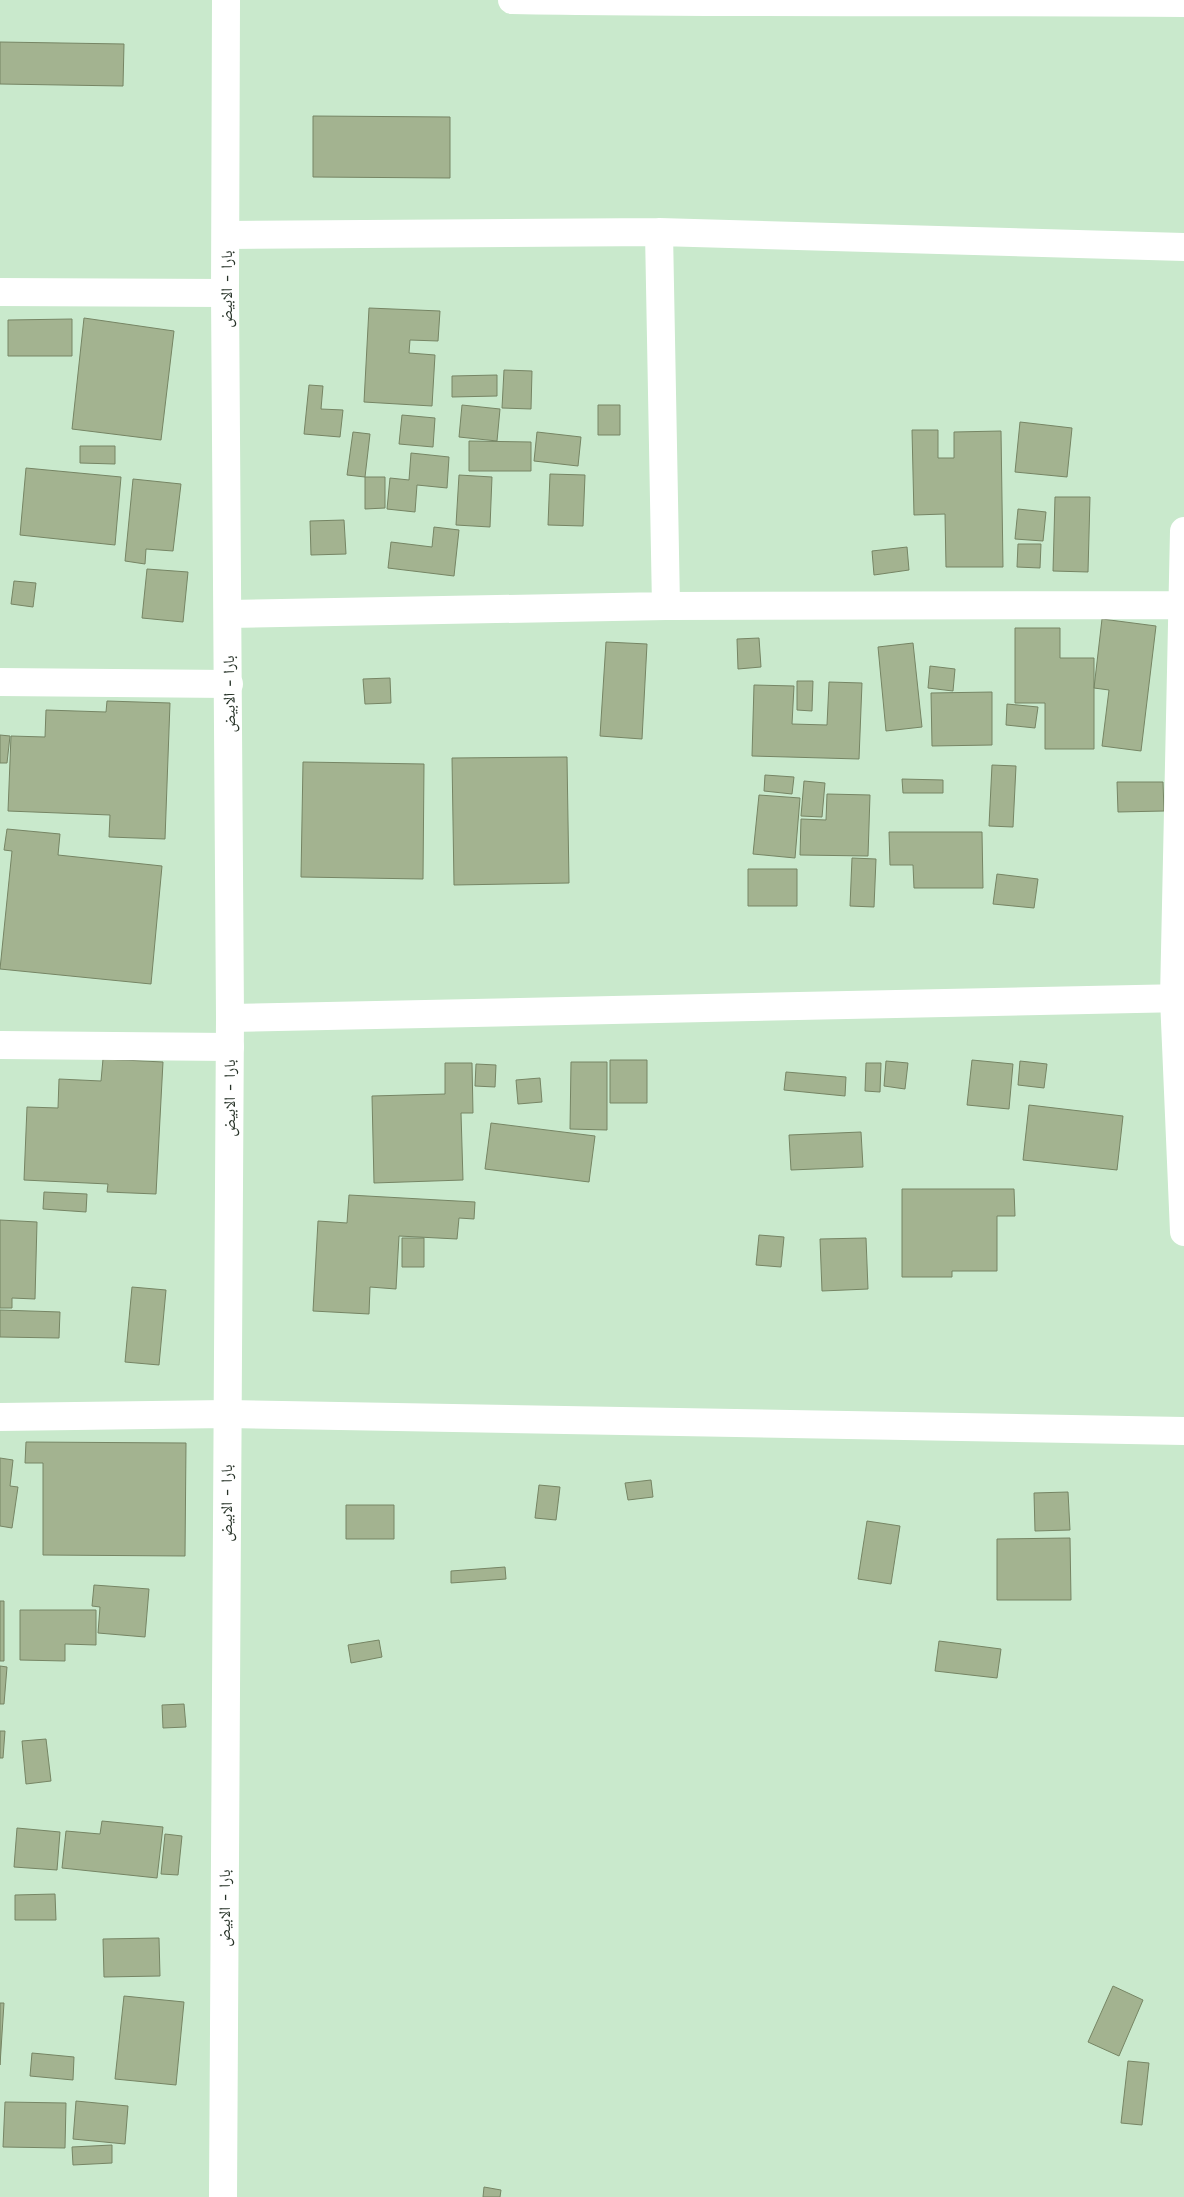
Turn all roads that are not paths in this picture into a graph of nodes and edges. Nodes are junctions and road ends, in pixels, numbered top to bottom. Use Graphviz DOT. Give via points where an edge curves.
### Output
graph roads {
  1 [pos="226,0"];
  2 [pos="512,0"];
  3 [pos="951,0"];
  4 [pos="624,1"];
  5 [pos="1184,3"];
  6 [pos="659,232"];
  7 [pos="226,235"];
  8 [pos="1184,247"];
  9 [pos="0,292"];
  10 [pos="225,293"];
  11 [pos="1184,531"];
  12 [pos="1183,605"];
  13 [pos="666,606"];
  14 [pos="228,614"];
  15 [pos="0,682"];
  16 [pos="230,684"];
  17 [pos="1179,998"];
  18 [pos="230,1018"];
  19 [pos="0,1045"];
  20 [pos="230,1047"];
  21 [pos="1184,1232"];
  22 [pos="226,1414"];
  23 [pos="0,1417"];
  24 [pos="1184,1431"];
  25 [pos="223,2197"];
  1 -- 7 [label="street, بارا - الابيض"];
  2 -- 4 [label="street"];
  3 -- 4 [label="street"];
  3 -- 5 [label="street"];
  6 -- 7 [label="street"];
  6 -- 8 [label="street"];
  6 -- 13 [label="street"];
  7 -- 10 [label="street, بارا - الابيض"];
  9 -- 10 [label="street"];
  10 -- 14 [label="street, بارا - الابيض"];
  11 -- 12 [label="street"];
  12 -- 13 [label="street"];
  12 -- 17 [label="street"];
  13 -- 14 [label="street"];
  14 -- 16 [label="street, بارا - الابيض"];
  15 -- 16 [label="street"];
  16 -- 18 [label="street, بارا - الابيض"];
  17 -- 18 [label="street"];
  17 -- 21 [label="street"];
  18 -- 20 [label="street, بارا - الابيض"];
  19 -- 20 [label="street"];
  20 -- 22 [label="street, بارا - الابيض"];
  22 -- 23 [label="street"];
  22 -- 24 [label="street"];
  22 -- 25 [label="street, بارا - الابيض"];
}
